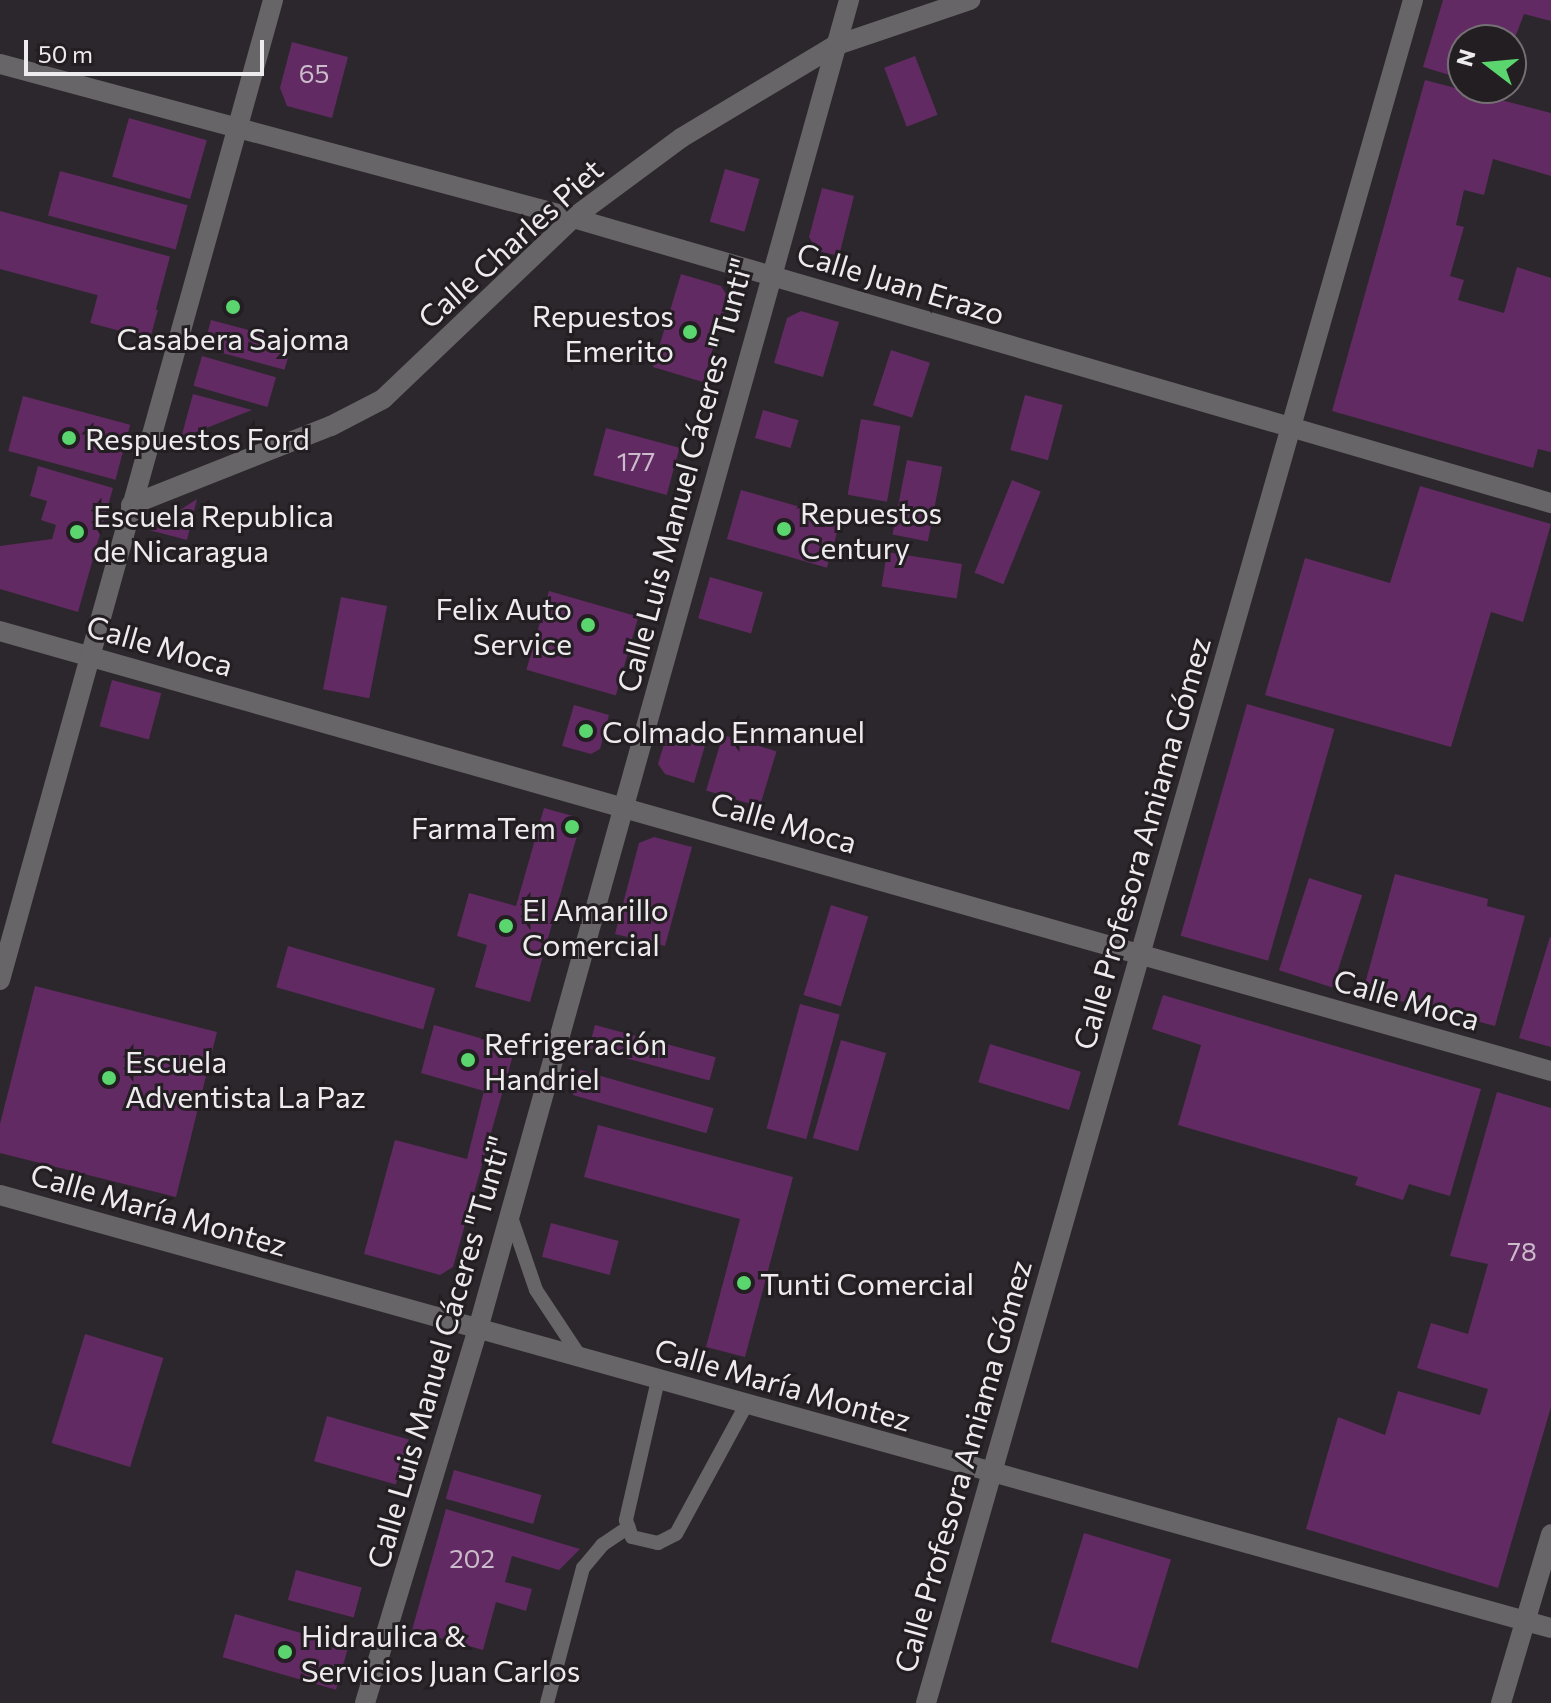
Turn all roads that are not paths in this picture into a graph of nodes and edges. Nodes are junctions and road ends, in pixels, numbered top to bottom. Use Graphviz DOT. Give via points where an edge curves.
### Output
graph roads {
  1 [pos="273,0"];
  2 [pos="849,0"];
  3 [pos="970,0"];
  4 [pos="1413,0"];
  5 [pos="834,46"];
  6 [pos="0,64"];
  7 [pos="235,126"];
  8 [pos="573,218"];
  9 [pos="769,275"];
  10 [pos="1292,431"];
  11 [pos="1551,503"];
  12 [pos="131,505"];
  13 [pos="0,631"];
  14 [pos="93,657"];
  15 [pos="624,808"];
  16 [pos="1141,954"];
  17 [pos="0,980"];
  18 [pos="1551,1071"];
  19 [pos="0,1195"];
  20 [pos="510,1216"];
  21 [pos="478,1329"];
  22 [pos="582,1358"];
  23 [pos="658,1380"];
  24 [pos="746,1405"];
  25 [pos="992,1474"];
  26 [pos="629,1527"];
  27 [pos="1551,1534"];
  28 [pos="1526,1620"];
  29 [pos="1551,1628"];
  30 [pos="365,1703"];
  31 [pos="547,1703"];
  32 [pos="926,1703"];
  33 [pos="1501,1703"];
  1 -- 7 [label="street"];
  2 -- 5 [label="street, Calle Luis Manuel Cáceres \"Tunti\""];
  3 -- 5 [label="street, Calle Charles Piet"];
  4 -- 10 [label="street, Calle Profesora Amiama Gómez"];
  5 -- 8 [label="street, Calle Charles Piet" via="681,138"];
  5 -- 9 [label="street, Calle Luis Manuel Cáceres \"Tunti\""];
  6 -- 7 [label="street, Calle Juan Erazo"];
  7 -- 8 [label="street, Calle Juan Erazo"];
  7 -- 12 [label="street"];
  8 -- 9 [label="street, Calle Juan Erazo"];
  8 -- 12 [label="street, Calle Charles Piet" via="383,399 331,426"];
  9 -- 10 [label="street, Calle Juan Erazo"];
  9 -- 15 [label="street, Calle Luis Manuel Cáceres \"Tunti\""];
  10 -- 11 [label="street, Calle Juan Erazo"];
  10 -- 16 [label="street, Calle Profesora Amiama Gómez"];
  12 -- 14 [label="street"];
  13 -- 14 [label="street, Calle Moca"];
  14 -- 15 [label="street, Calle Moca"];
  14 -- 17 [label="street"];
  15 -- 16 [label="street, Calle Moca"];
  15 -- 20 [label="street, Calle Luis Manuel Cáceres \"Tunti\""];
  16 -- 18 [label="street, Calle Moca"];
  16 -- 25 [label="street, Calle Profesora Amiama Gómez"];
  19 -- 21 [label="street, Calle María Montez"];
  20 -- 21 [label="street, Calle Luis Manuel Cáceres \"Tunti\""];
  20 -- 22 [label="lane" via="536,1290"];
  21 -- 22 [label="street, Calle María Montez"];
  21 -- 30 [label="street, Calle Luis Manuel Cáceres \"Tunti\""];
  22 -- 23 [label="street, Calle María Montez"];
  23 -- 24 [label="street, Calle María Montez"];
  23 -- 26 [label="lane"];
  24 -- 25 [label="street, Calle María Montez"];
  24 -- 26 [label="lane" via="676,1534 658,1543 632,1537"];
  25 -- 28 [label="street, Calle María Montez"];
  25 -- 32 [label="street, Calle Profesora Amiama Gómez"];
  26 -- 31 [label="lane" via="602,1545 583,1568"];
  27 -- 28 [label="street"];
  28 -- 29 [label="street, Calle María Montez"];
  28 -- 33 [label="street"];
}
